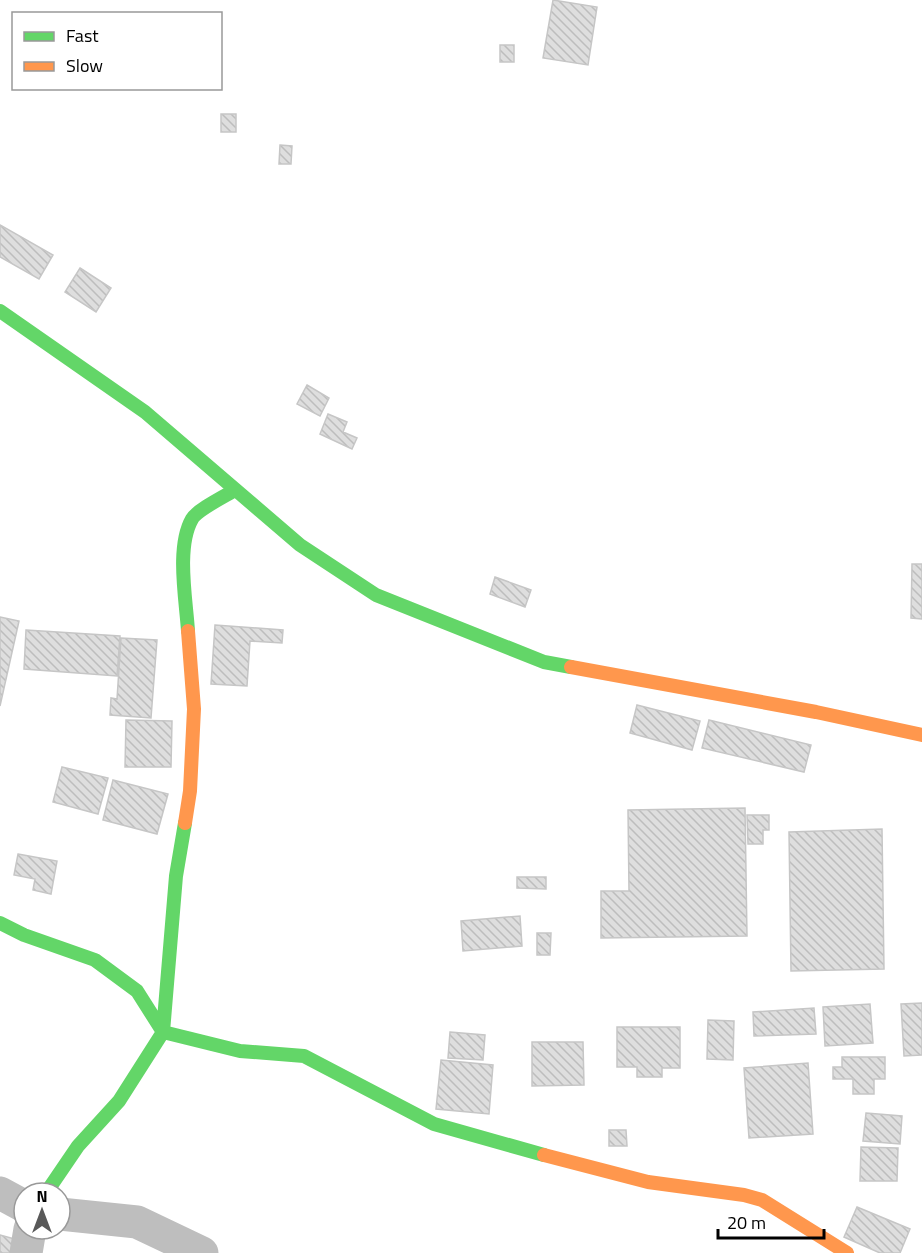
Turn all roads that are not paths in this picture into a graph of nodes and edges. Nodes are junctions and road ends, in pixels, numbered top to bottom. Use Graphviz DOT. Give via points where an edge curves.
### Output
graph roads {
  1 [pos="0,311"];
  2 [pos="235,490"];
  3 [pos="922,735"];
  4 [pos="0,923"];
  5 [pos="163,1032"];
  6 [pos="54,1181"];
  7 [pos="72,1215"];
  8 [pos="202,1253"];
  9 [pos="847,1253"];
  1 -- 2 [label="street" via="145,412"];
  2 -- 3 [label="street" via="300,545 376,595 544,662"];
  2 -- 5 [label="street" via="194,517 185,540 194,721"];
  4 -- 5 [label="street" via="95,960 137,991"];
  5 -- 6 [label="street" via="119,1101 78,1146"];
  5 -- 9 [label="street" via="240,1051 304,1056 434,1124 558,1160 648,1182 762,1200"];
  7 -- 8 [label="street" via="137,1221"];
}
